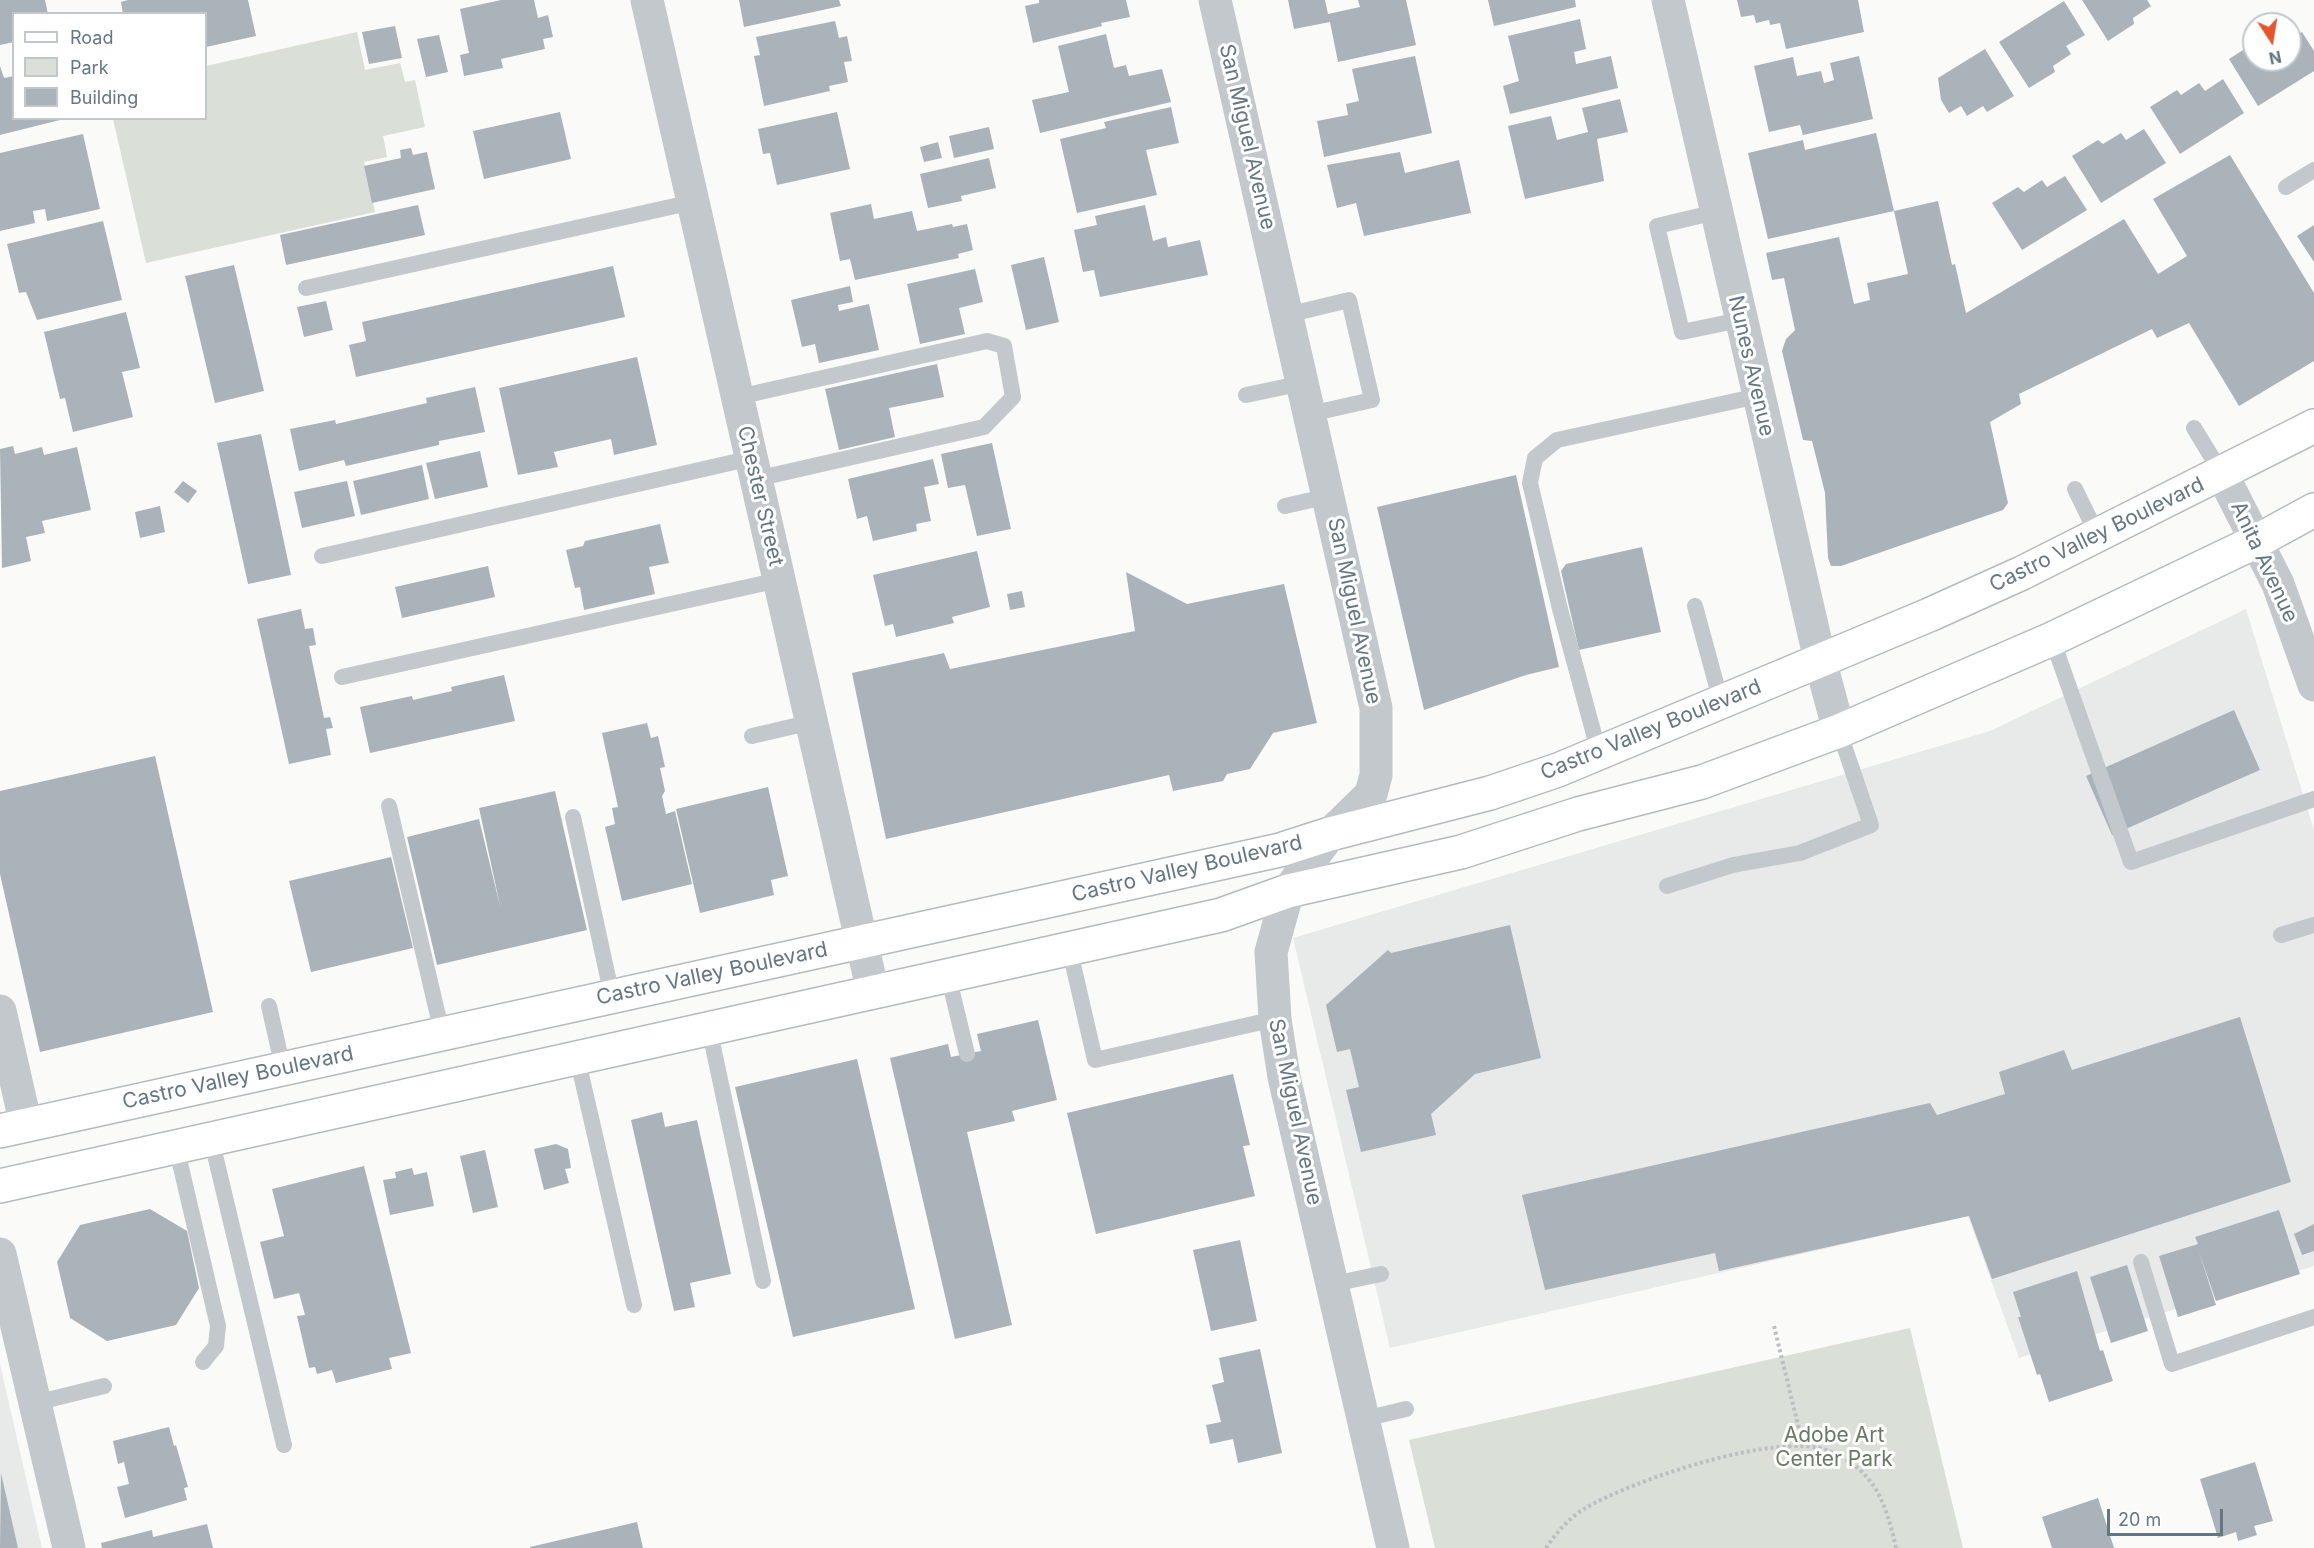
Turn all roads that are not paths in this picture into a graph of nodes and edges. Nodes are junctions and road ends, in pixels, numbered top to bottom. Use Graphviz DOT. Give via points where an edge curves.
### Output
graph roads {
  1 [pos="647,0"];
  2 [pos="1215,0"];
  3 [pos="1668,0"];
  4 [pos="2314,170"];
  5 [pos="2286,187"];
  6 [pos="693,202"];
  7 [pos="1716,212"];
  8 [pos="306,288"];
  9 [pos="1287,315"];
  10 [pos="1740,320"];
  11 [pos="1303,383"];
  12 [pos="1246,395"];
  13 [pos="1758,396"];
  14 [pos="738,397"];
  15 [pos="1310,414"];
  16 [pos="2314,426"];
  17 [pos="2194,428"];
  18 [pos="754,469"];
  19 [pos="2222,474"];
  20 [pos="2075,489"];
  21 [pos="1329,496"];
  22 [pos="1285,506"];
  23 [pos="2314,510"];
  24 [pos="2098,536"];
  25 [pos="2257,542"];
  26 [pos="322,556"];
  27 [pos="779,580"];
  28 [pos="1695,606"];
  29 [pos="2052,639"];
  30 [pos="1820,660"];
  31 [pos="342,677"];
  32 [pos="2314,685"];
  33 [pos="1722,702"];
  34 [pos="812,722"];
  35 [pos="1839,731"];
  36 [pos="752,736"];
  37 [pos="1599,753"];
  38 [pos="2314,799"];
  39 [pos="389,806"];
  40 [pos="573,817"];
  41 [pos="1330,834"];
  42 [pos="1667,886"];
  43 [pos="1288,891"];
  44 [pos="2314,925"];
  45 [pos="2281,935"];
  46 [pos="862,941"];
  47 [pos="1069,947"];
  48 [pos="948,975"];
  49 [pos="873,992"];
  50 [pos="612,996"];
  51 [pos="269,1006"];
  52 [pos="0,1011"];
  53 [pos="1275,1019"];
  54 [pos="709,1028"];
  55 [pos="442,1033"];
  56 [pos="967,1054"];
  57 [pos="577,1057"];
  58 [pos="283,1068"];
  59 [pos="13,1128"];
  60 [pos="211,1138"];
  61 [pos="176,1146"];
  62 [pos="0,1186"];
  63 [pos="0,1254"];
  64 [pos="2141,1262"];
  65 [pos="1381,1274"];
  66 [pos="763,1281"];
  67 [pos="1333,1284"];
  68 [pos="634,1305"];
  69 [pos="2314,1317"];
  70 [pos="203,1362"];
  71 [pos="104,1386"];
  72 [pos="35,1403"];
  73 [pos="1406,1409"];
  74 [pos="1364,1419"];
  75 [pos="284,1445"];
  76 [pos="69,1548"];
  77 [pos="1393,1548"];
  1 -- 6 [label="street, Chester Street"];
  2 -- 9 [label="street, San Miguel Avenue"];
  3 -- 7 [label="street, Nunes Avenue"];
  4 -- 5 [label="lane"];
  6 -- 8 [label="lane"];
  6 -- 14 [label="street, Chester Street"];
  7 -- 10 [label="street, Nunes Avenue"];
  7 -- 10 [label="lane" via="1657,226 1682,332"];
  9 -- 11 [label="street, San Miguel Avenue"];
  9 -- 15 [label="lane" via="1349,300 1372,400"];
  10 -- 13 [label="street, Nunes Avenue"];
  11 -- 12 [label="lane"];
  11 -- 15 [label="street, San Miguel Avenue"];
  13 -- 30 [label="street, Nunes Avenue"];
  13 -- 37 [label="lane" via="1557,440 1535,458 1530,483"];
  14 -- 18 [label="street, Chester Street"];
  14 -- 18 [label="lane" via="987,341 1004,346 1013,397 984,427"];
  15 -- 21 [label="street, San Miguel Avenue"];
  16 -- 19 [label="main road, Castro Valley Boulevard"];
  17 -- 19 [label="lane"];
  18 -- 26 [label="lane"];
  18 -- 27 [label="street, Chester Street"];
  19 -- 24 [label="main road, Castro Valley Boulevard"];
  19 -- 25 [label="street, Anita Avenue"];
  20 -- 24 [label="lane"];
  21 -- 22 [label="lane"];
  21 -- 41 [label="street, San Miguel Avenue" via="1376,708 1376,775 1371,794"];
  23 -- 25 [label="main road"];
  24 -- 30 [label="main road, Castro Valley Boulevard" via="1929,615"];
  25 -- 29 [label="main road"];
  25 -- 32 [label="street, Anita Avenue" via="2289,607"];
  27 -- 31 [label="lane"];
  27 -- 34 [label="street, Chester Street"];
  28 -- 33 [label="lane"];
  29 -- 35 [label="main road"];
  29 -- 38 [label="lane" via="2131,862"];
  30 -- 33 [label="main road, Castro Valley Boulevard"];
  30 -- 35 [label="street, Nunes Avenue"];
  33 -- 37 [label="main road, Castro Valley Boulevard"];
  34 -- 36 [label="lane"];
  34 -- 46 [label="street, Chester Street"];
  35 -- 42 [label="lane" via="1871,825 1800,853 1733,865"];
  35 -- 43 [label="main road" via="1702,782 1578,814 1461,852"];
  37 -- 41 [label="main road, Castro Valley Boulevard" via="1490,793"];
  39 -- 55 [label="lane"];
  40 -- 50 [label="lane"];
  41 -- 43 [label="street, San Miguel Avenue"];
  41 -- 46 [label="main road, Castro Valley Boulevard" via="1280,850"];
  43 -- 47 [label="main road" via="1221,915"];
  43 -- 53 [label="street, San Miguel Avenue" via="1271,952"];
  44 -- 45 [label="lane"];
  46 -- 49 [label="street, Chester Street"];
  46 -- 50 [label="main road, Castro Valley Boulevard"];
  47 -- 48 [label="main road"];
  47 -- 53 [label="lane" via="1095,1060"];
  48 -- 49 [label="main road"];
  48 -- 56 [label="lane"];
  49 -- 54 [label="main road"];
  50 -- 55 [label="main road, Castro Valley Boulevard"];
  51 -- 58 [label="lane"];
  52 -- 59 [label="street"];
  53 -- 67 [label="street, San Miguel Avenue" via="1284,1077"];
  54 -- 57 [label="main road"];
  54 -- 66 [label="lane"];
  55 -- 58 [label="main road, Castro Valley Boulevard"];
  57 -- 60 [label="main road"];
  57 -- 68 [label="lane"];
  58 -- 59 [label="main road, Castro Valley Boulevard"];
  60 -- 61 [label="main road"];
  60 -- 75 [label="lane"];
  61 -- 62 [label="main road"];
  61 -- 70 [label="lane" via="218,1326 216,1346"];
  63 -- 72 [label="street"];
  64 -- 69 [label="lane" via="2172,1364"];
  65 -- 67 [label="lane"];
  67 -- 74 [label="street, San Miguel Avenue"];
  71 -- 72 [label="lane"];
  72 -- 76 [label="street"];
  73 -- 74 [label="lane"];
  74 -- 77 [label="street, San Miguel Avenue"];
}
